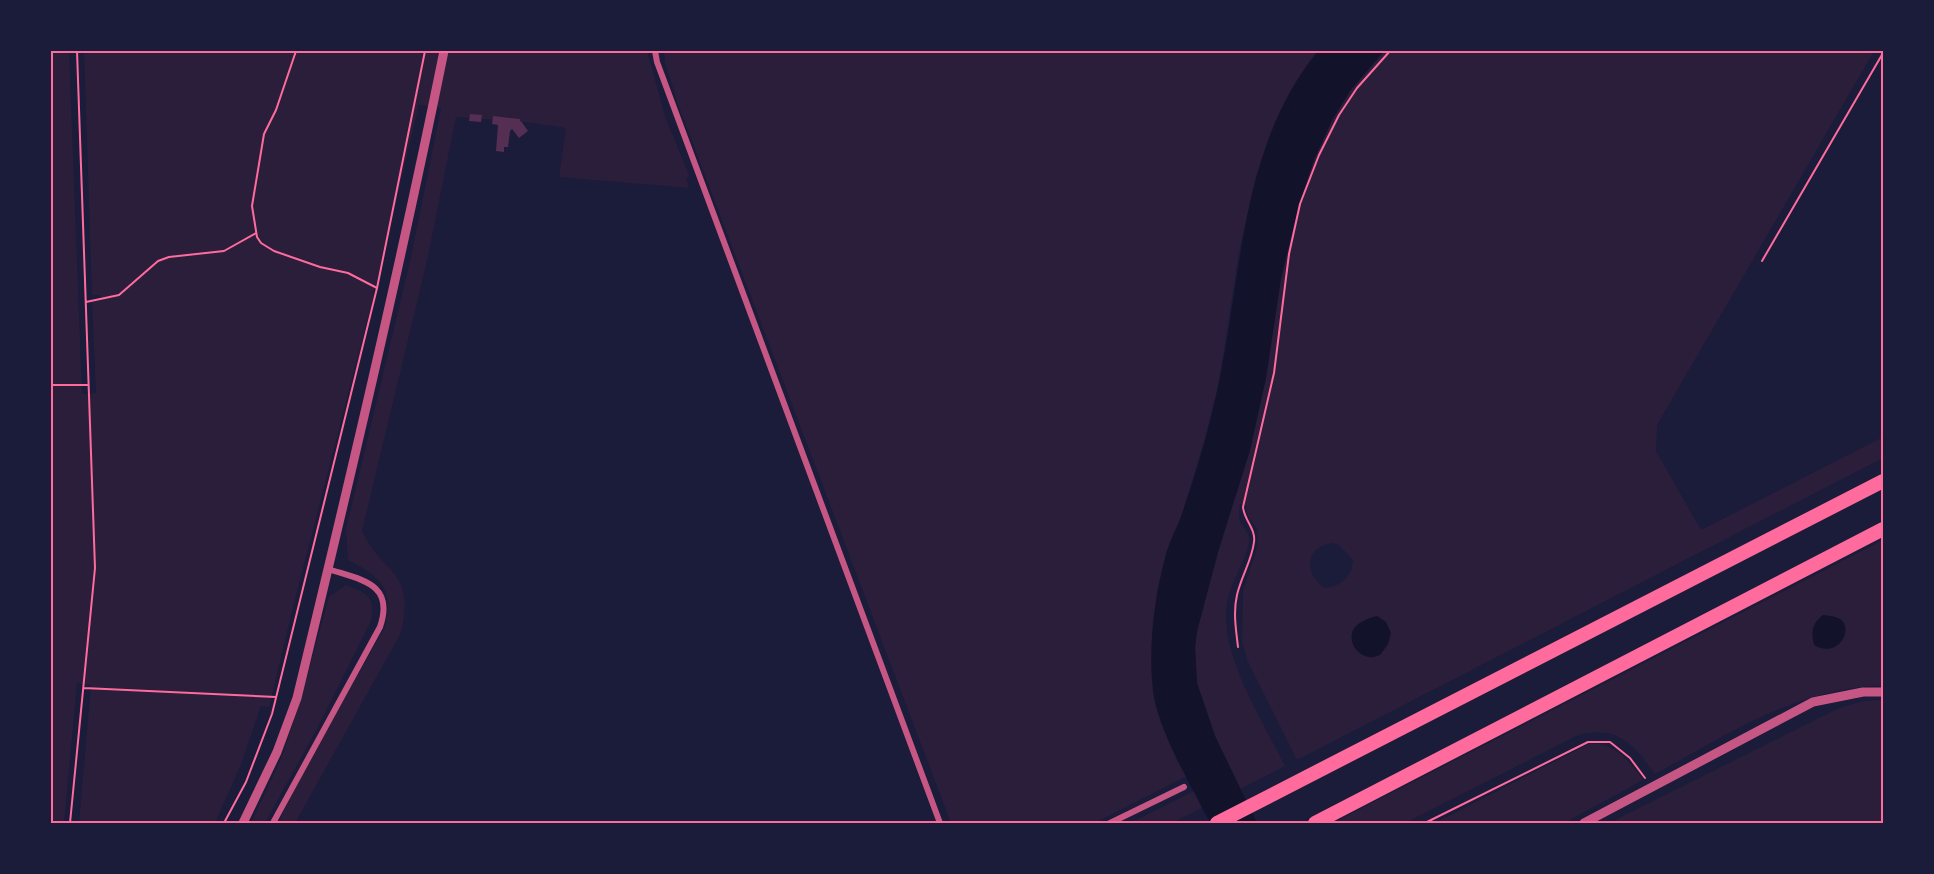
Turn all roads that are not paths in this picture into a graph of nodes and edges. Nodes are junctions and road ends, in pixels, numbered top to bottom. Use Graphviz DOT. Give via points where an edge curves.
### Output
graph roads {
  1 [pos="444,51"];
  2 [pos="656,51"];
  3 [pos="1883,481"];
  4 [pos="1883,529"];
  5 [pos="328,569"];
  6 [pos="1883,692"];
  7 [pos="1184,786"];
  8 [pos="243,823"];
  9 [pos="273,823"];
  10 [pos="940,823"];
  11 [pos="1110,823"];
  12 [pos="1217,823"];
  13 [pos="1315,823"];
  14 [pos="1584,823"];
  1 -- 5 [label="street" via="418,182"];
  2 -- 10 [label="street"];
  3 -- 12 [label="highway"];
  4 -- 13 [label="highway"];
  5 -- 8 [label="street" via="297,698 277,752"];
  5 -- 9 [label="street" via="369,582 385,603 384,615"];
  6 -- 14 [label="street" via="1813,702"];
  7 -- 11 [label="street"];
}
